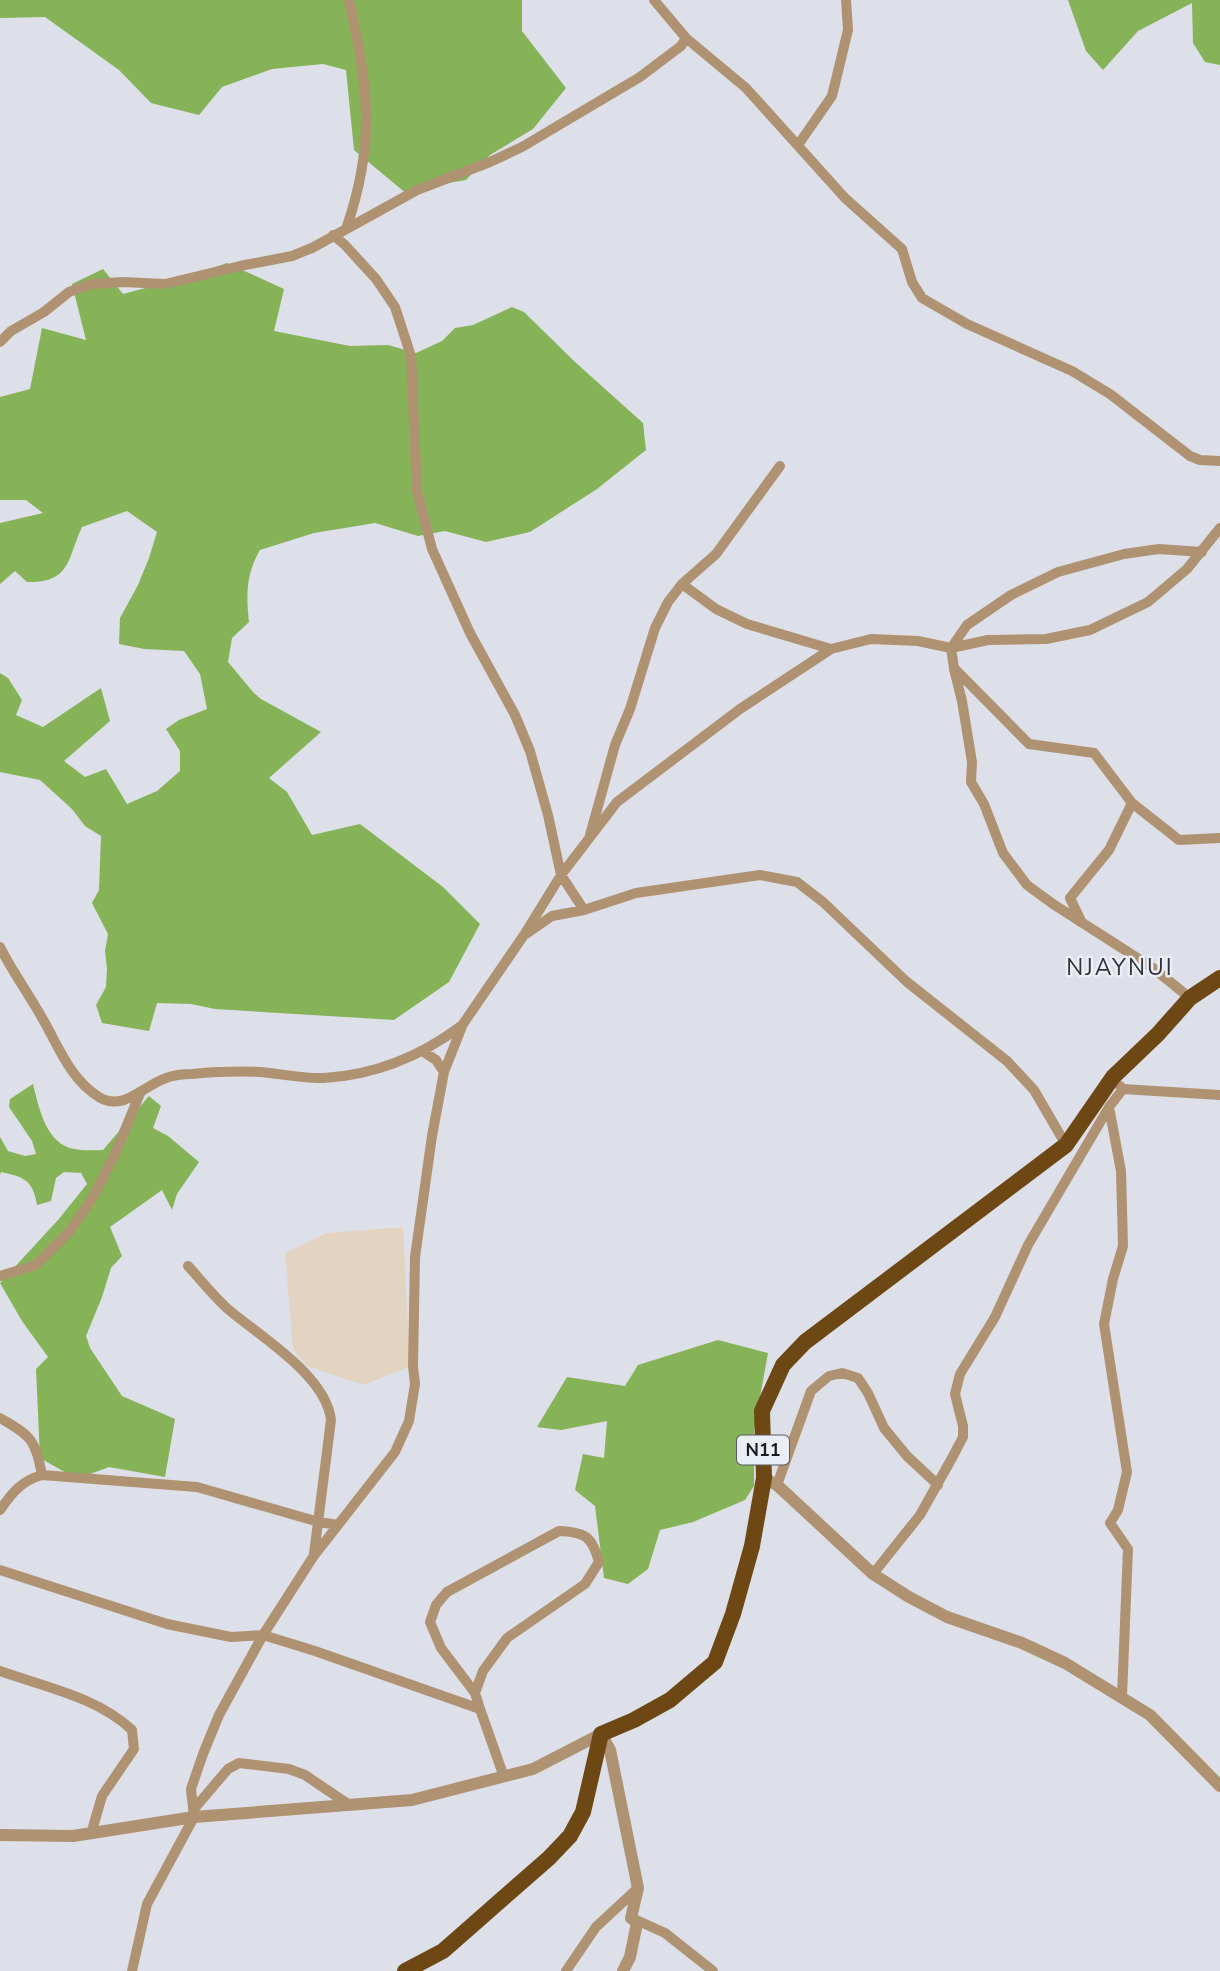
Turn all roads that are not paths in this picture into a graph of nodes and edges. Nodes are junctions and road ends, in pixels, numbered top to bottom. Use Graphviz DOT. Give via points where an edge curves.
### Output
graph roads {
  1 [pos="349,0"];
  2 [pos="654,0"];
  3 [pos="846,0"];
  4 [pos="686,38"];
  5 [pos="798,145"];
  6 [pos="347,226"];
  7 [pos="333,235"];
  8 [pos="0,342"];
  9 [pos="1220,461"];
  10 [pos="780,466"];
  11 [pos="1220,528"];
  12 [pos="1202,552"];
  13 [pos="682,584"];
  14 [pos="951,648"];
  15 [pos="831,649"];
  16 [pos="954,668"];
  17 [pos="1132,803"];
  18 [pos="590,835"];
  19 [pos="1220,838"];
  20 [pos="561,875"];
  21 [pos="584,910"];
  22 [pos="1082,922"];
  23 [pos="524,935"];
  24 [pos="0,947"];
  25 [pos="1220,978"];
  26 [pos="1190,999"];
  27 [pos="463,1024"];
  28 [pos="424,1052"];
  29 [pos="444,1072"];
  30 [pos="1118,1083"];
  31 [pos="141,1091"];
  32 [pos="1220,1095"];
  33 [pos="1109,1107"];
  34 [pos="1066,1145"];
  35 [pos="188,1266"];
  36 [pos="0,1276"];
  37 [pos="0,1418"];
  38 [pos="42,1475"];
  39 [pos="770,1482"];
  40 [pos="939,1485"];
  41 [pos="0,1510"];
  42 [pos="319,1522"];
  43 [pos="338,1525"];
  44 [pos="313,1557"];
  45 [pos="0,1570"];
  46 [pos="873,1574"];
  47 [pos="263,1635"];
  48 [pos="0,1671"];
  49 [pos="475,1693"];
  50 [pos="1122,1696"];
  51 [pos="480,1709"];
  52 [pos="601,1734"];
  53 [pos="504,1777"];
  54 [pos="1220,1786"];
  55 [pos="348,1804"];
  56 [pos="194,1813"];
  57 [pos="91,1834"];
  58 [pos="0,1835"];
  59 [pos="638,1888"];
  60 [pos="631,1918"];
  61 [pos="132,1971"];
  62 [pos="405,1971"];
  63 [pos="566,1971"];
  64 [pos="624,1971"];
  65 [pos="713,1971"];
  1 -- 6 [label="street" via="368,105 359,193"];
  2 -- 4 [label="street"];
  3 -- 5 [label="street" via="848,30 832,96"];
  4 -- 5 [label="street" via="746,88"];
  4 -- 6 [label="street" via="640,77 522,147 417,190"];
  5 -- 9 [label="street" via="845,198 902,249 922,298 1110,394 1190,456"];
  6 -- 7 [label="street"];
  7 -- 8 [label="street" via="292,256 165,284 91,284 69,292"];
  7 -- 20 [label="street" via="376,279 395,307 411,356 417,491 432,550 530,751"];
  10 -- 13 [label="street" via="716,554"];
  11 -- 12 [label="street"];
  12 -- 14 [label="street" via="1148,602 1090,630"];
  12 -- 14 [label="street" via="1159,549 1058,572 1011,595 967,625"];
  13 -- 15 [label="street" via="747,624"];
  13 -- 18 [label="street" via="654,628"];
  14 -- 15 [label="street" via="871,639"];
  14 -- 16 [label="street"];
  15 -- 18 [label="street" via="740,709 617,802"];
  16 -- 17 [label="street" via="1030,744 1094,753"];
  16 -- 22 [label="street" via="972,762 971,782 1003,853 1027,885"];
  17 -- 19 [label="street" via="1179,840"];
  17 -- 22 [label="street" via="1109,850 1070,898"];
  18 -- 20 [label="street"];
  20 -- 21 [label="street"];
  20 -- 23 [label="street"];
  21 -- 23 [label="street" via="552,916"];
  21 -- 34 [label="street" via="636,893 760,876 797,882 907,982 1007,1061 1034,1090"];
  22 -- 26 [label="street" via="1153,968"];
  23 -- 27 [label="street"];
  24 -- 31 [label="street" via="62,1056 86,1087 112,1103"];
  25 -- 26 [label="highway, N11"];
  26 -- 30 [label="highway, N11"];
  27 -- 28 [label="street"];
  27 -- 29 [label="street"];
  28 -- 29 [label="street"];
  28 -- 31 [label="street" via="335,1077 191,1074 166,1078"];
  29 -- 43 [label="street" via="415,1257 415,1384 409,1421 395,1452"];
  30 -- 32 [label="street"];
  30 -- 33 [label="street"];
  30 -- 34 [label="highway, N11"];
  31 -- 36 [label="street" via="115,1154 71,1231 36,1265"];
  33 -- 40 [label="street" via="960,1374 955,1394 963,1437"];
  33 -- 50 [label="street" via="1121,1171 1123,1246 1104,1324 1127,1472 1110,1523 1128,1549"];
  34 -- 39 [label="highway, N11" via="805,1342 783,1366 762,1411"];
  35 -- 42 [label="street" via="226,1308 297,1363 328,1404 331,1420"];
  37 -- 38 [label="street" via="34,1441"];
  38 -- 41 [label="street" via="28,1479"];
  38 -- 42 [label="street" via="197,1487"];
  39 -- 40 [label="street" via="811,1391 829,1376 842,1373 858,1378 884,1429"];
  39 -- 46 [label="street"];
  39 -- 52 [label="highway, N11" via="715,1662 670,1700"];
  40 -- 46 [label="street"];
  42 -- 43 [label="street"];
  42 -- 44 [label="street"];
  43 -- 44 [label="street"];
  44 -- 47 [label="street"];
  45 -- 47 [label="street" via="167,1624 231,1637"];
  46 -- 50 [label="street" via="947,1617 1022,1643"];
  47 -- 51 [label="street"];
  47 -- 56 [label="street" via="203,1754 191,1789"];
  48 -- 57 [label="street" via="93,1703 132,1730 134,1749 102,1796"];
  49 -- 49 [label="street" via="441,1648 430,1622 436,1605 447,1592 559,1531 580,1532 594,1544 599,1562 585,1584 507,1638 483,1671"];
  49 -- 51 [label="street"];
  50 -- 54 [label="street" via="1150,1715"];
  51 -- 53 [label="street"];
  52 -- 53 [label="street" via="533,1769"];
  52 -- 59 [label="street" via="610,1750"];
  52 -- 62 [label="highway" via="583,1812 569,1836 443,1951"];
  53 -- 55 [label="street" via="412,1800"];
  55 -- 56 [label="street"];
  55 -- 56 [label="street" via="305,1775 239,1763 228,1769"];
  56 -- 57 [label="street"];
  56 -- 61 [label="street" via="147,1904"];
  57 -- 58 [label="street"];
  59 -- 60 [label="street"];
  59 -- 63 [label="street" via="596,1927"];
  60 -- 64 [label="street" via="638,1923"];
  60 -- 65 [label="street" via="665,1933"];
}
